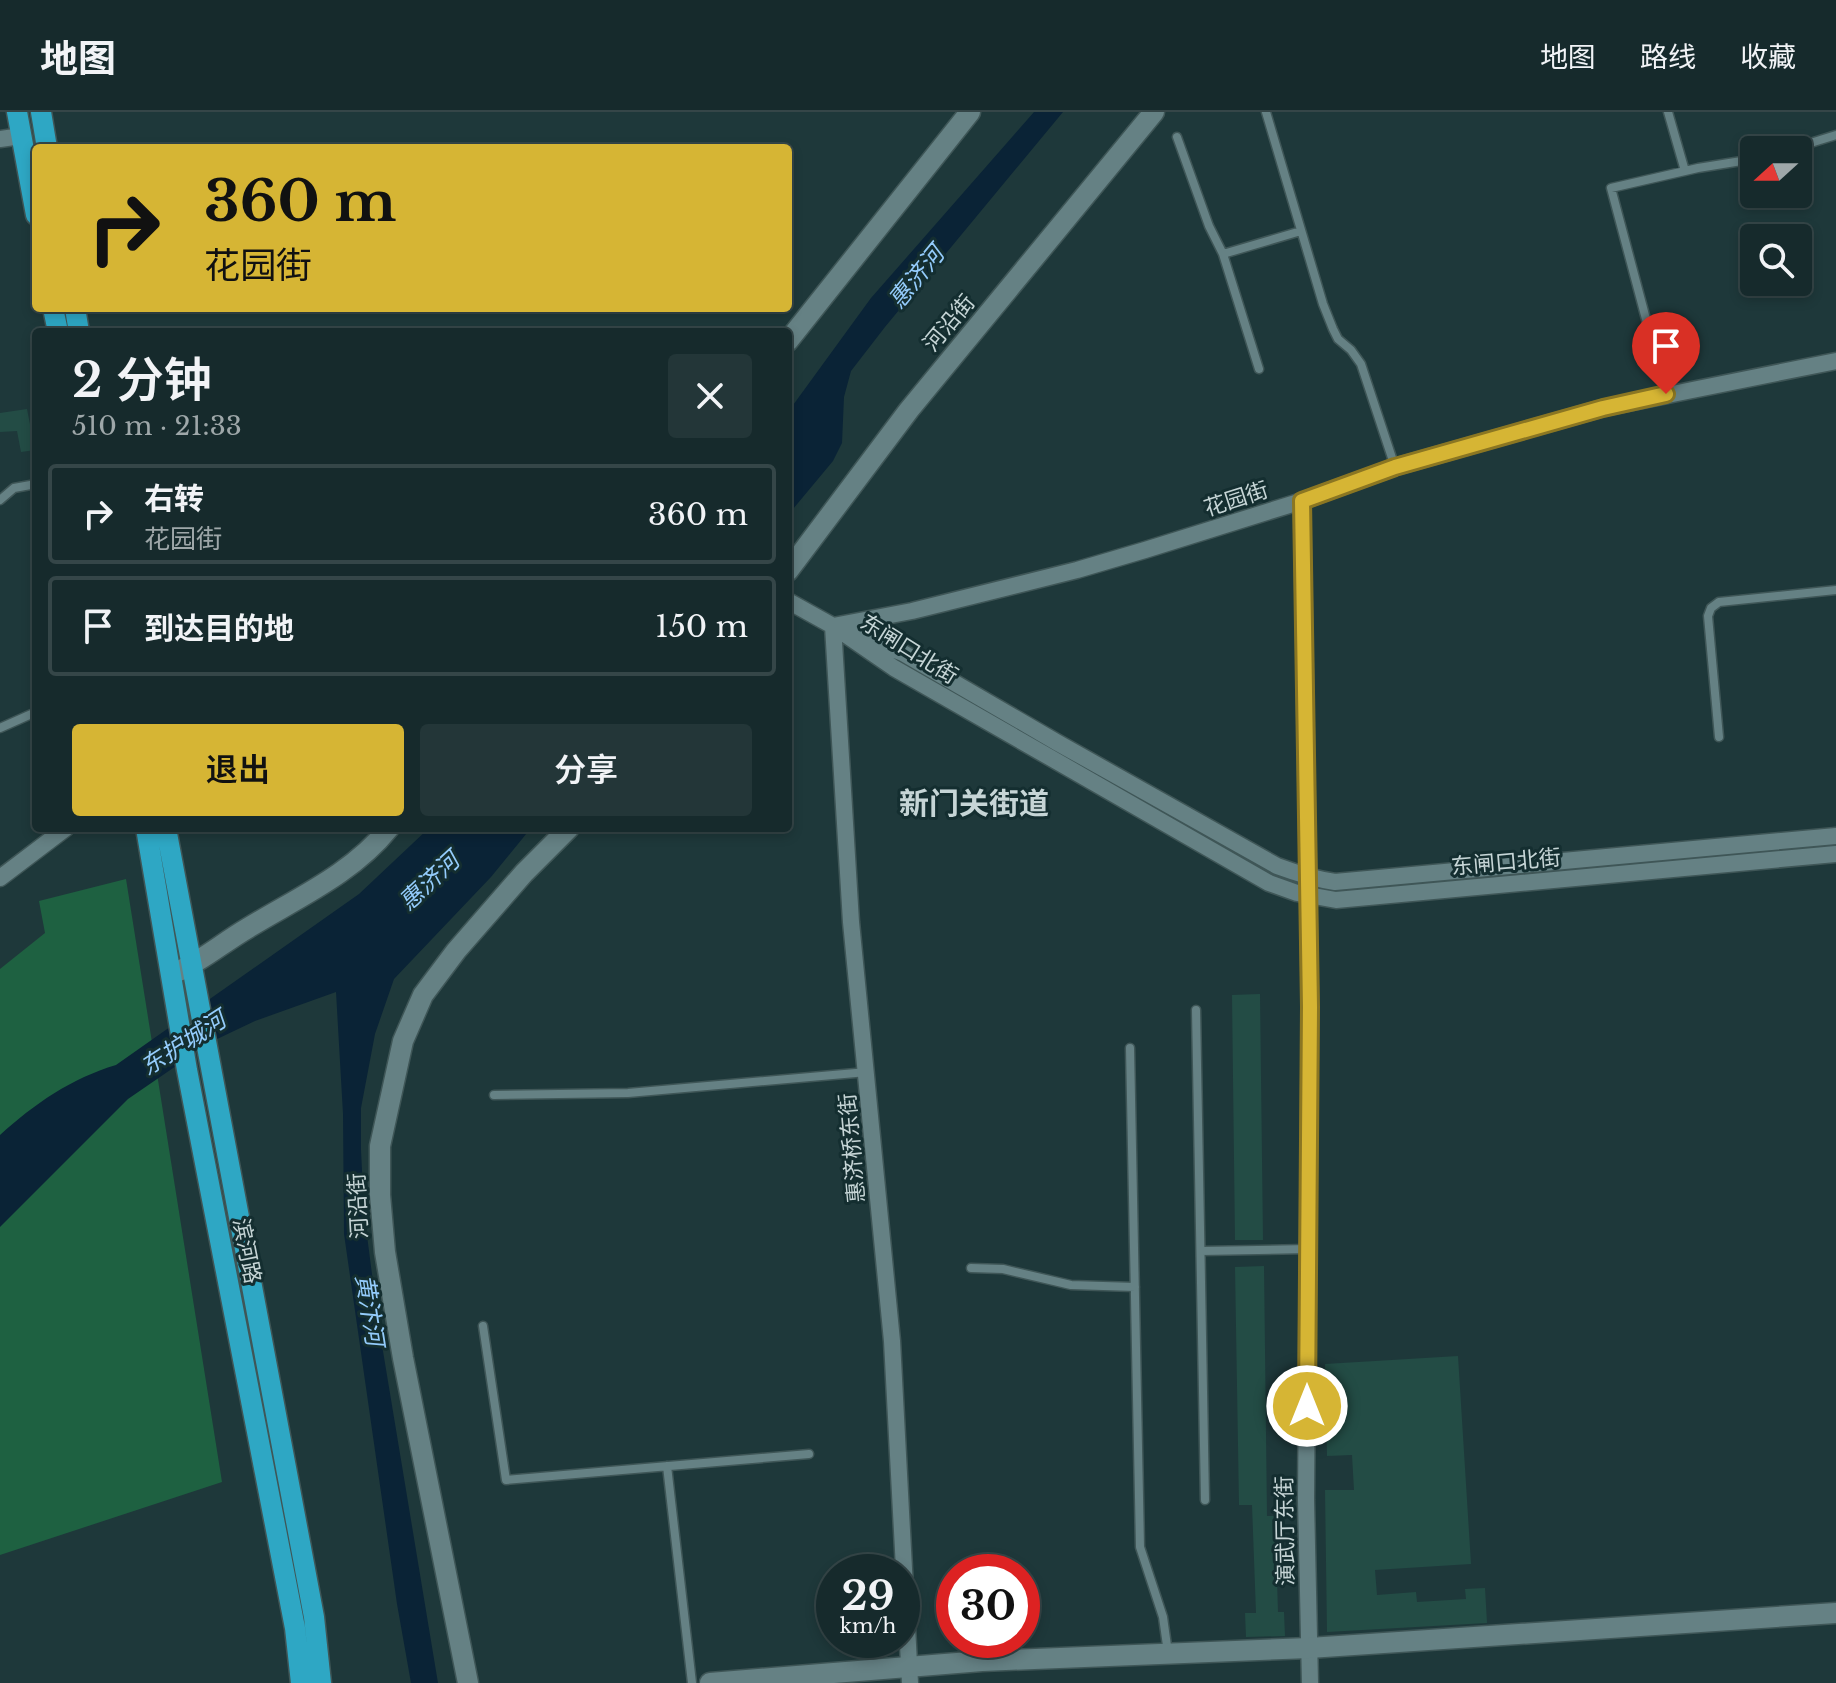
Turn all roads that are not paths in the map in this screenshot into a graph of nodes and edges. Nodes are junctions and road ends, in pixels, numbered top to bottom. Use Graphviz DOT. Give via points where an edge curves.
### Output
graph roads {
  1 [pos="17,112"];
  2 [pos="41,112"];
  3 [pos="970,112"];
  4 [pos="1154,112"];
  5 [pos="1266,112"];
  6 [pos="1668,112"];
  7 [pos="1836,135"];
  8 [pos="21,136"];
  9 [pos="1177,137"];
  10 [pos="0,139"];
  11 [pos="1812,142"];
  12 [pos="46,144"];
  13 [pos="1740,161"];
  14 [pos="1685,171"];
  15 [pos="32,194"];
  16 [pos="1301,231"];
  17 [pos="1223,254"];
  18 [pos="792,336"];
  19 [pos="1836,361"];
  20 [pos="1259,369"];
  21 [pos="1666,394"];
  22 [pos="1395,467"];
  23 [pos="32,485"];
  24 [pos="0,500"];
  25 [pos="1302,501"];
  26 [pos="792,566"];
  27 [pos="1836,590"];
  28 [pos="792,603"];
  29 [pos="833,626"];
  30 [pos="32,714"];
  31 [pos="0,728"];
  32 [pos="1719,737"];
  33 [pos="61,832"];
  34 [pos="147,832"];
  35 [pos="167,832"];
  36 [pos="386,832"];
  37 [pos="565,832"];
  38 [pos="1836,836"];
  39 [pos="1836,854"];
  40 [pos="1308,877"];
  41 [pos="0,878"];
  42 [pos="1308,895"];
  43 [pos="191,965"];
  44 [pos="171,974"];
  45 [pos="1196,1010"];
  46 [pos="1130,1048"];
  47 [pos="867,1072"];
  48 [pos="494,1095"];
  49 [pos="1308,1249"];
  50 [pos="1201,1251"];
  51 [pos="971,1268"];
  52 [pos="1135,1287"];
  53 [pos="483,1326"];
  54 [pos="809,1454"];
  55 [pos="667,1466"];
  56 [pos="1205,1500"];
  57 [pos="1836,1613"];
  58 [pos="1309,1648"];
  59 [pos="1168,1654"];
  60 [pos="910,1675"];
  61 [pos="301,1683"];
  62 [pos="321,1683"];
  63 [pos="468,1683"];
  64 [pos="692,1683"];
  65 [pos="710,1683"];
  66 [pos="1310,1683"];
  1 -- 8 [label="main road"];
  2 -- 12 [label="main road"];
  3 -- 18 [label="street"];
  4 -- 26 [label="street, 河沿街" via="909,410"];
  5 -- 16 [label="lane"];
  6 -- 14 [label="lane"];
  7 -- 11 [label="lane"];
  8 -- 10 [label="street"];
  8 -- 15 [label="main road"];
  9 -- 17 [label="lane"];
  13 -- 14 [label="lane"];
  14 -- 21 [label="lane" via="1611,188"];
  16 -- 17 [label="lane"];
  16 -- 22 [label="lane" via="1333,329 1361,364"];
  17 -- 20 [label="lane"];
  19 -- 21 [label="street, 花园街"];
  21 -- 22 [label="street, 花园街"];
  22 -- 25 [label="street, 花园街"];
  23 -- 24 [label="lane" via="14,488"];
  25 -- 29 [label="street, 花园街" via="1077,570"];
  25 -- 40 [label="street, 演武厅东街"];
  27 -- 32 [label="lane" via="1719,602 1711,608"];
  28 -- 29 [label="street"];
  29 -- 40 [label="street, 东闸口北街" via="903,653 1277,866"];
  29 -- 42 [label="street, 东闸口北街" via="894,668 1269,883"];
  29 -- 47 [label="street, 惠济桥东街" via="850,907"];
  30 -- 31 [label="lane"];
  33 -- 41 [label="street"];
  34 -- 44 [label="main road, 滨河路"];
  35 -- 43 [label="main road, 滨河路"];
  36 -- 43 [label="street" via="341,874"];
  37 -- 63 [label="street, 河沿街" via="456,951 423,995 403,1041 380,1146 385,1252"];
  38 -- 40 [label="street, 东闸口北街" via="1335,882"];
  39 -- 42 [label="street, 东闸口北街" via="1336,900"];
  40 -- 42 [label="street, 演武厅东街"];
  42 -- 49 [label="street, 演武厅东街"];
  43 -- 44 [label="street"];
  43 -- 62 [label="main road, 滨河路" via="314,1617"];
  44 -- 61 [label="main road, 滨河路" via="295,1628"];
  45 -- 50 [label="lane"];
  46 -- 52 [label="lane"];
  47 -- 48 [label="lane" via="628,1093"];
  47 -- 60 [label="street, 惠济桥东街" via="892,1341"];
  49 -- 50 [label="lane"];
  49 -- 58 [label="street, 演武厅东街"];
  50 -- 56 [label="lane"];
  51 -- 52 [label="lane" via="1003,1269 1071,1285"];
  52 -- 59 [label="lane" via="1140,1547 1163,1617"];
  53 -- 55 [label="lane" via="506,1480"];
  54 -- 55 [label="lane"];
  55 -- 64 [label="lane"];
  57 -- 58 [label="street"];
  58 -- 59 [label="street"];
  58 -- 66 [label="street, 演武厅东街"];
  59 -- 60 [label="street" via="982,1661"];
  60 -- 65 [label="street"];
}
